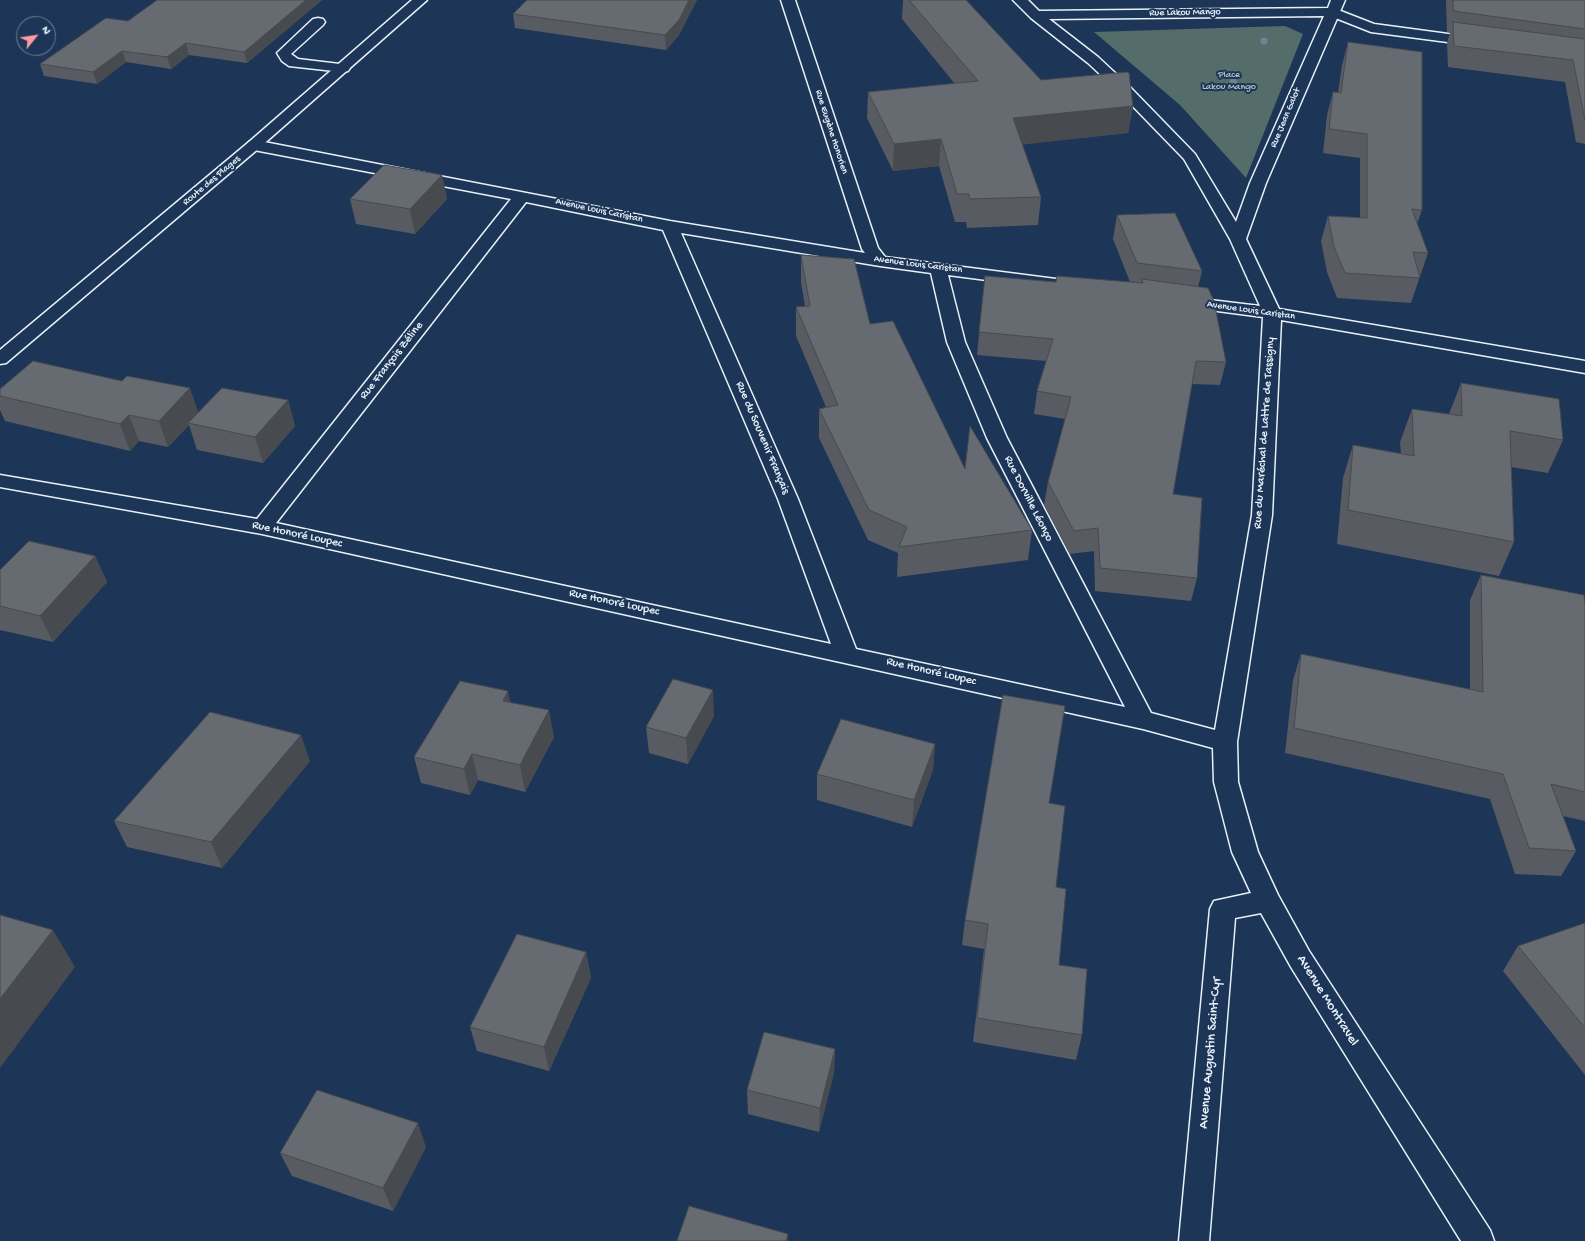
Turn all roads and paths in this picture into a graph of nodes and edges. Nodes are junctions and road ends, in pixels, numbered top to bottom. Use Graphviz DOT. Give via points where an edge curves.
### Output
graph roads {
  1 [pos="420,0"];
  2 [pos="788,0"];
  3 [pos="1020,0"];
  4 [pos="1336,6"];
  5 [pos="1036,15"];
  6 [pos="318,22"];
  7 [pos="1493,44"];
  8 [pos="343,68"];
  9 [pos="254,145"];
  10 [pos="522,196"];
  11 [pos="670,226"];
  12 [pos="1238,239"];
  13 [pos="880,261"];
  14 [pos="938,268"];
  15 [pos="1070,286"];
  16 [pos="1171,300"];
  17 [pos="1272,314"];
  18 [pos="0,359"];
  19 [pos="1585,366"];
  20 [pos="0,480"];
  21 [pos="262,527"];
  22 [pos="846,653"];
  23 [pos="1143,720"];
  24 [pos="1225,742"];
  25 [pos="1268,901"];
  26 [pos="1194,1241"];
  27 [pos="1479,1241"];
  1 -- 8 [label="street, Route des Plages"];
  2 -- 13 [label="street, Rue Eugène Honorien" via="870,249"];
  3 -- 5 [label="street, Rue du Maréchal de Lattre de Tassigny"];
  4 -- 5 [label="street, Rue Lakou Mango"];
  4 -- 7 [label="street" via="1371,28"];
  4 -- 12 [label="street, Rue Jean Galot" via="1258,183"];
  5 -- 12 [label="street, Rue du Maréchal de Lattre de Tassigny" via="1113,78 1190,157"];
  6 -- 8 [label="street" via="284,53 294,63"];
  8 -- 9 [label="street, Route des Plages"];
  9 -- 10 [label="street, Avenue Louis Caristan"];
  9 -- 18 [label="street, Route des Plages"];
  10 -- 11 [label="street, Avenue Louis Caristan"];
  10 -- 21 [label="street, Rue François Zéline"];
  11 -- 13 [label="street, Avenue Louis Caristan"];
  11 -- 22 [label="street, Rue du Souvenir Français" via="788,499"];
  12 -- 17 [label="street, Rue du Maréchal de Lattre de Tassigny"];
  13 -- 14 [label="street, Avenue Louis Caristan"];
  14 -- 15 [label="street, Avenue Louis Caristan"];
  14 -- 23 [label="street, Rue Dorville Léonço" via="956,342 997,438"];
  16 -- 17 [label="street, Avenue Louis Caristan"];
  17 -- 19 [label="street, Avenue Louis Caristan"];
  17 -- 24 [label="street, Rue du Maréchal de Lattre de Tassigny" via="1262,515"];
  20 -- 21 [label="street, Rue Honoré Loupec"];
  21 -- 22 [label="street, Rue Honoré Loupec"];
  22 -- 23 [label="street, Rue Honoré Loupec"];
  23 -- 24 [label="street, Rue Honoré Loupec"];
  24 -- 25 [label="street, Avenue Montravel" via="1226,782 1245,852"];
  25 -- 26 [label="street, Avenue Augustin Saint-Cyr" via="1223,909"];
  25 -- 27 [label="street, Avenue Montravel" via="1300,959"];
}
